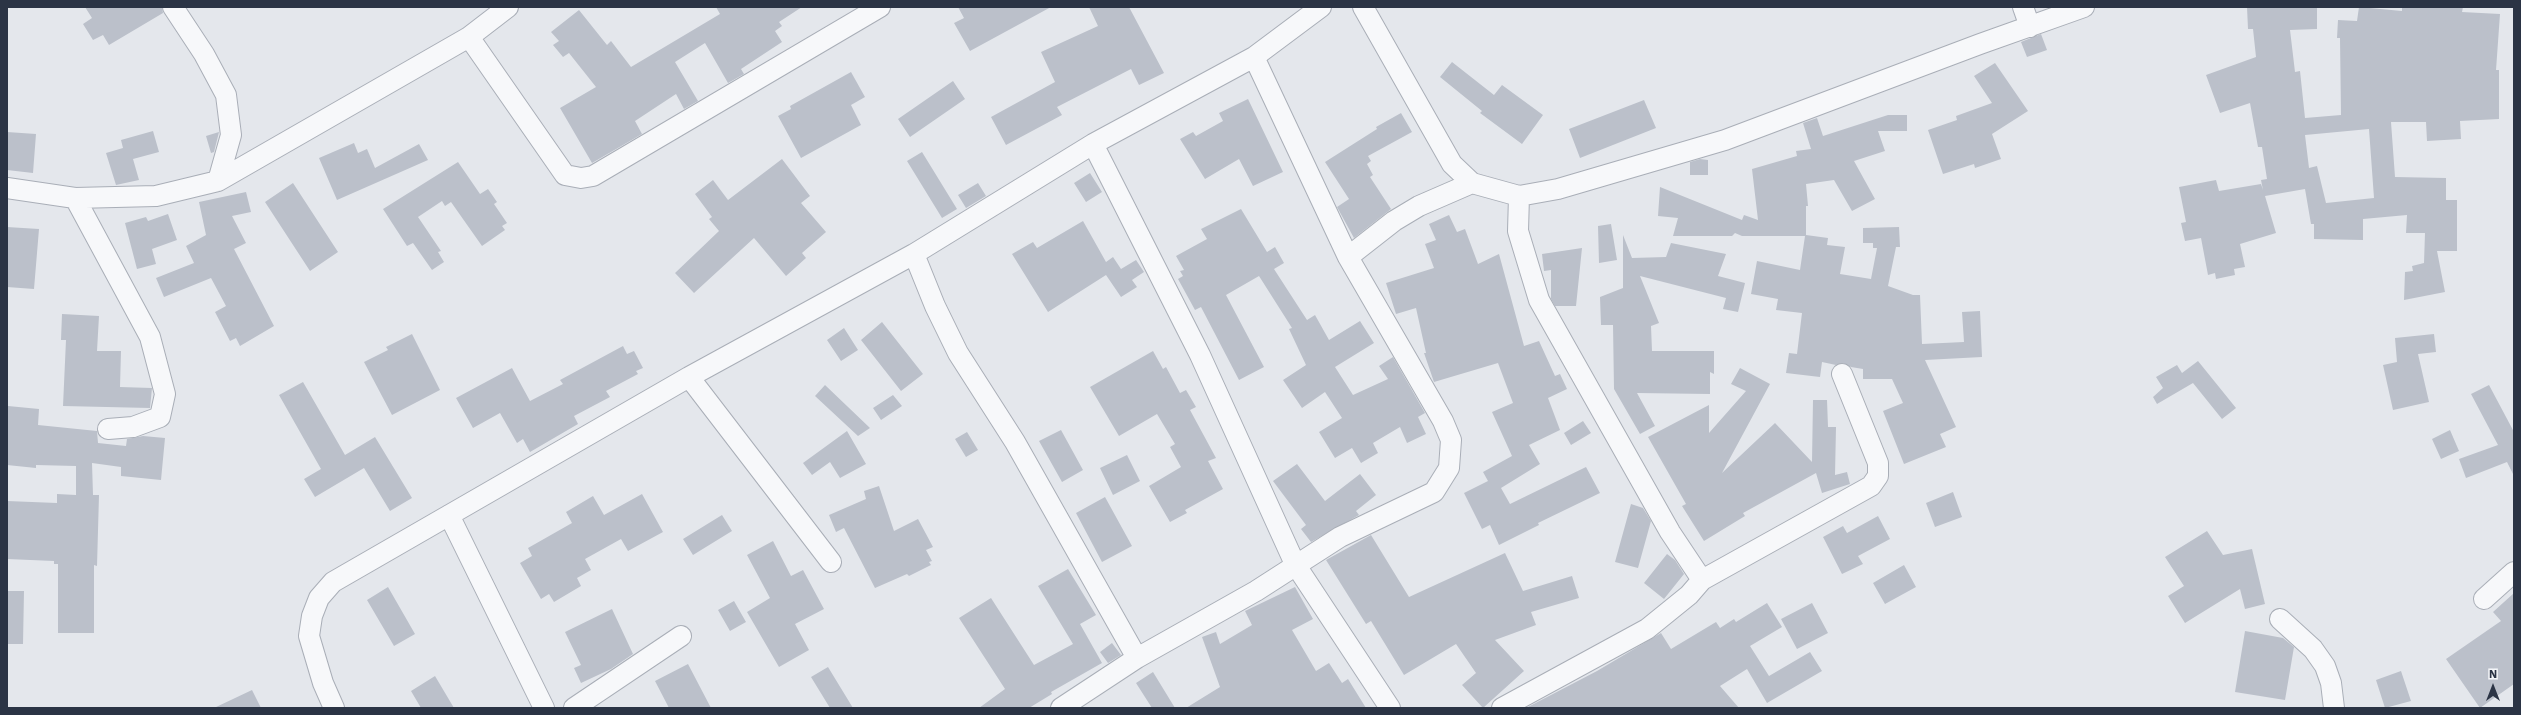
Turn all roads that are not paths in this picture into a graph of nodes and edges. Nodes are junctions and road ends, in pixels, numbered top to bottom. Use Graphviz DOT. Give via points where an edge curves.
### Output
graph roads {
  1 [pos="173,7"];
  2 [pos="508,7"];
  3 [pos="880,7"];
  4 [pos="1321,7"];
  5 [pos="1363,7"];
  6 [pos="2023,7"];
  7 [pos="2084,7"];
  8 [pos="2030,27"];
  9 [pos="469,37"];
  10 [pos="1254,58"];
  11 [pos="1093,144"];
  12 [pos="218,181"];
  13 [pos="1472,183"];
  14 [pos="7,188"];
  15 [pos="1519,196"];
  16 [pos="75,198"];
  17 [pos="914,254"];
  18 [pos="1348,257"];
  19 [pos="1842,374"];
  20 [pos="689,377"];
  21 [pos="108,429"];
  22 [pos="449,515"];
  23 [pos="831,562"];
  24 [pos="1295,564"];
  25 [pos="2514,572"];
  26 [pos="1702,580"];
  27 [pos="2484,599"];
  28 [pos="2280,619"];
  29 [pos="681,636"];
  30 [pos="1137,658"];
  31 [pos="334,708"];
  32 [pos="544,708"];
  33 [pos="574,708"];
  34 [pos="1061,708"];
  35 [pos="1390,708"];
  36 [pos="1502,708"];
  37 [pos="2334,708"];
  1 -- 12 [label="street" via="204,54 226,95 231,135"];
  2 -- 9 [label="street"];
  3 -- 9 [label="street" via="593,176 581,178 565,175"];
  4 -- 10 [label="street"];
  5 -- 13 [label="street" via="1452,164"];
  6 -- 8 [label="street"];
  7 -- 8 [label="street"];
  8 -- 15 [label="street" via="1725,140 1558,189"];
  9 -- 12 [label="street"];
  10 -- 11 [label="street"];
  10 -- 18 [label="street"];
  11 -- 17 [label="street"];
  11 -- 24 [label="street" via="1200,355"];
  12 -- 16 [label="street" via="156,196"];
  13 -- 15 [label="street"];
  13 -- 18 [label="street" via="1394,221"];
  14 -- 16 [label="street"];
  15 -- 26 [label="street" via="1518,231 1539,300 1670,532"];
  16 -- 21 [label="street" via="150,337 159,362 165,394 160,417 134,427"];
  17 -- 20 [label="street"];
  17 -- 30 [label="street" via="958,353 1015,442"];
  18 -- 24 [label="street" via="1443,421 1451,440 1449,468 1434,492 1340,537"];
  19 -- 26 [label="street" via="1878,463 1878,476 1871,486"];
  20 -- 22 [label="street"];
  20 -- 23 [label="street"];
  22 -- 31 [label="street" via="333,582 319,598 312,616 309,636 323,683"];
  22 -- 32 [label="street"];
  24 -- 30 [label="street" via="1256,591"];
  24 -- 35 [label="street"];
  25 -- 27 [label="street"];
  26 -- 36 [label="street" via="1689,595 1647,629"];
  28 -- 37 [label="street" via="2313,649 2325,666 2331,683"];
  29 -- 33 [label="street"];
  30 -- 34 [label="street"];
}
